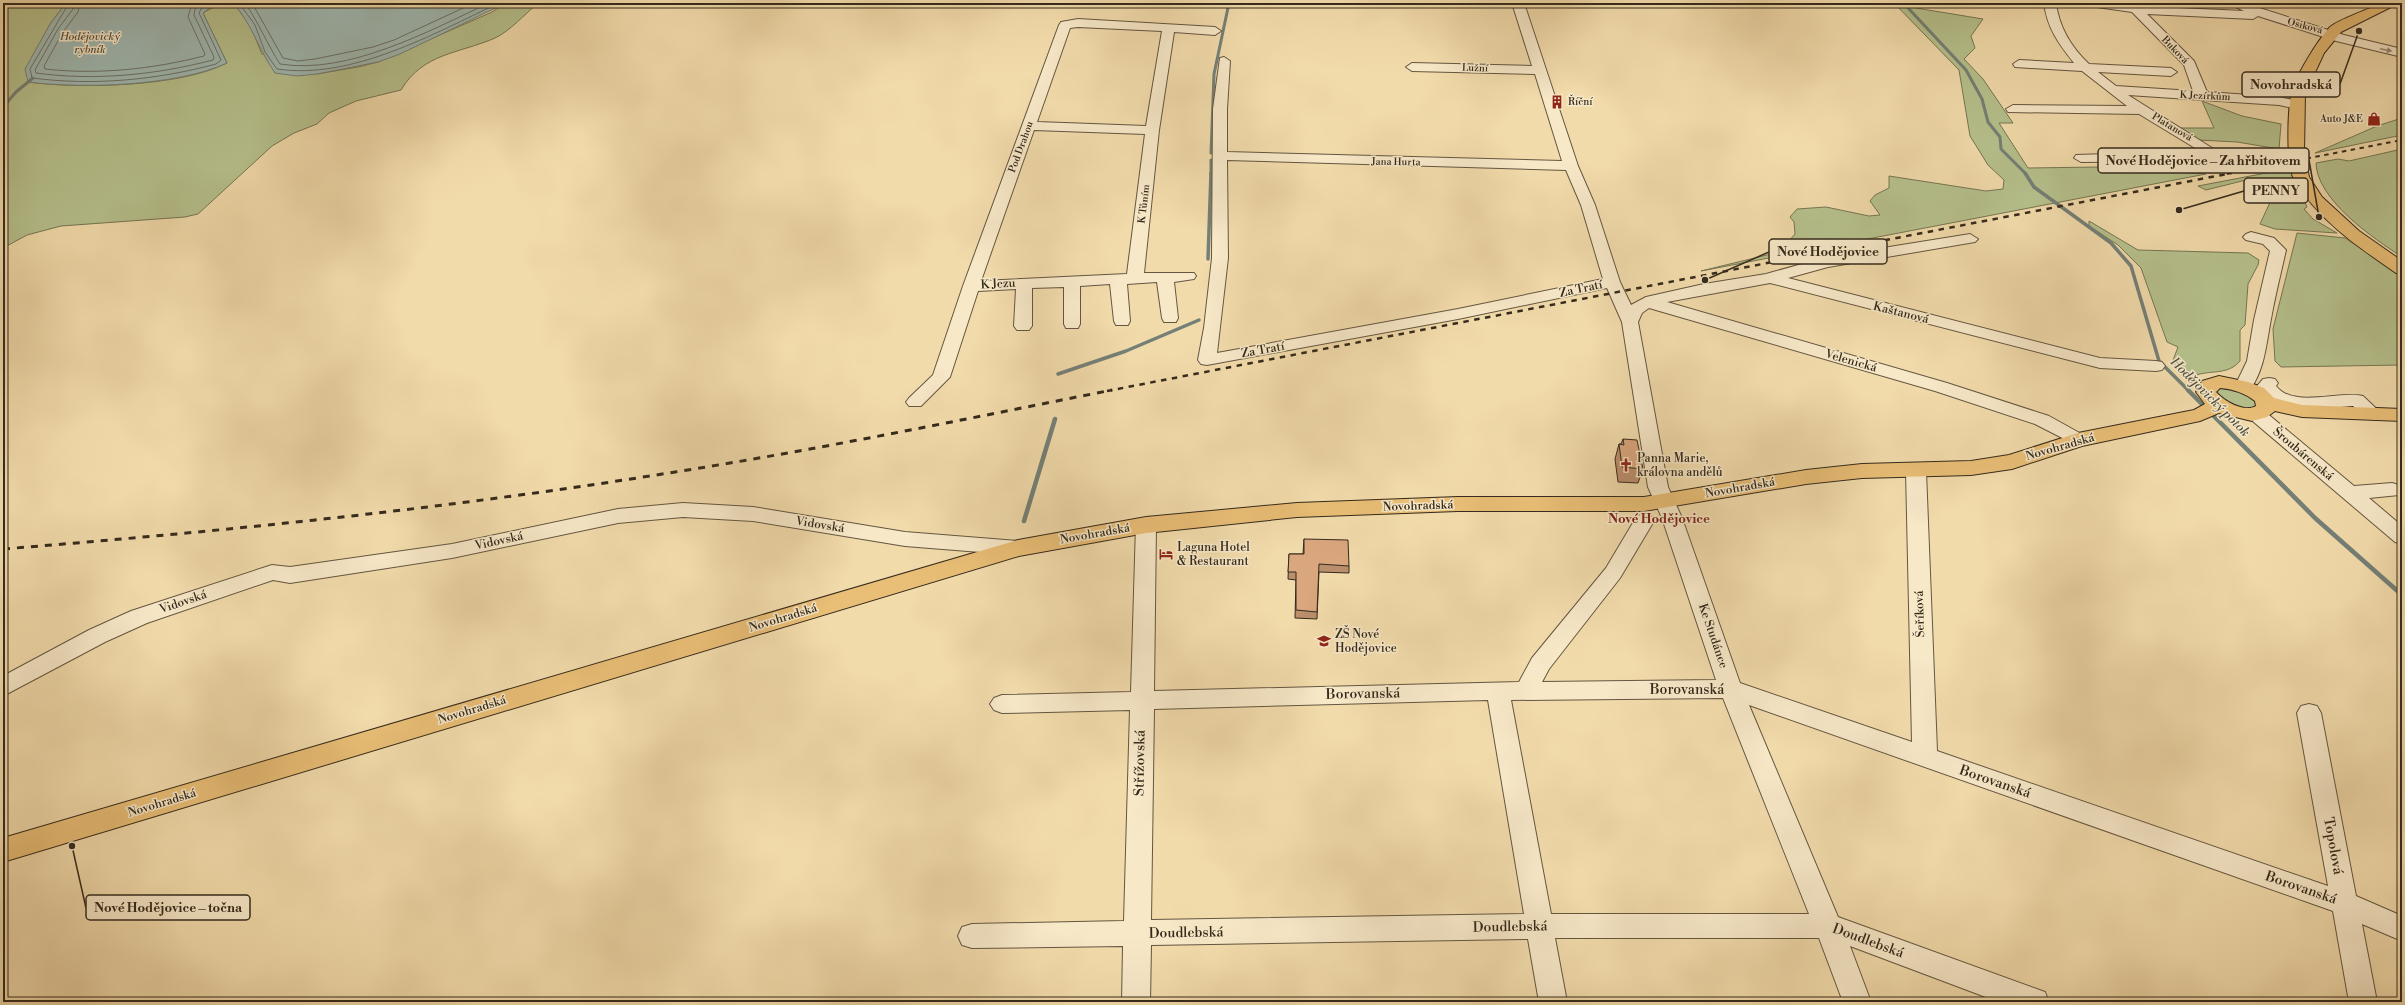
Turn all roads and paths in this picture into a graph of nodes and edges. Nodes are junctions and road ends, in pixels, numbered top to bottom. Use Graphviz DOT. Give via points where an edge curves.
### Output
graph roads {
  1 [pos="1518,3"];
  2 [pos="2050,3"];
  3 [pos="2090,3"];
  4 [pos="2234,3"];
  5 [pos="2393,3"];
  6 [pos="2146,8"];
  7 [pos="2259,13"];
  8 [pos="1168,29"];
  9 [pos="1215,31"];
  10 [pos="2332,34"];
  11 [pos="2402,53"];
  12 [pos="1224,61"];
  13 [pos="2024,63"];
  14 [pos="1412,67"];
  15 [pos="2086,68"];
  16 [pos="1538,70"];
  17 [pos="2172,72"];
  18 [pos="2113,90"];
  19 [pos="2204,97"];
  20 [pos="2297,105"];
  21 [pos="2013,110"];
  22 [pos="2144,110"];
  23 [pos="1030,126"];
  24 [pos="1152,130"];
  25 [pos="1220,156"];
  26 [pos="2081,158"];
  27 [pos="1571,166"];
  28 [pos="2251,237"];
  29 [pos="1970,239"];
  30 [pos="2402,269"];
  31 [pos="1188,276"];
  32 [pos="1165,277"];
  33 [pos="1118,278"];
  34 [pos="1135,278"];
  35 [pos="1770,278"];
  36 [pos="1072,281"];
  37 [pos="1612,282"];
  38 [pos="1024,283"];
  39 [pos="972,286"];
  40 [pos="1646,302"];
  41 [pos="1170,318"];
  42 [pos="1122,321"];
  43 [pos="1630,322"];
  44 [pos="1072,324"];
  45 [pos="1023,326"];
  46 [pos="2156,366"];
  47 [pos="2269,383"];
  48 [pos="2244,386"];
  49 [pos="915,402"];
  50 [pos="2298,406"];
  51 [pos="2261,409"];
  52 [pos="2211,410"];
  53 [pos="2402,415"];
  54 [pos="2078,440"];
  55 [pos="1916,471"];
  56 [pos="2392,490"];
  57 [pos="2351,493"];
  58 [pos="1664,502"];
  59 [pos="1644,521"];
  60 [pos="1146,525"];
  61 [pos="2402,537"];
  62 [pos="1018,548"];
  63 [pos="3,687"];
  64 [pos="1732,689"];
  65 [pos="1498,691"];
  66 [pos="1526,691"];
  67 [pos="1142,699"];
  68 [pos="1002,704"];
  69 [pos="2309,713"];
  70 [pos="1925,758"];
  71 [pos="3,850"];
  72 [pos="2344,902"];
  73 [pos="1540,926"];
  74 [pos="1828,926"];
  75 [pos="2402,929"];
  76 [pos="1137,934"];
  77 [pos="972,936"];
  78 [pos="1136,1002"];
  79 [pos="1553,1002"];
  80 [pos="1857,1002"];
  81 [pos="2035,1002"];
  82 [pos="2363,1002"];
  1 -- 16 [label="street"];
  2 -- 15 [label="street, Platanová" via="2054,24 2075,57"];
  3 -- 6 [label="street"];
  4 -- 7 [label="street, Osiková"];
  5 -- 10 [label="main road" via="2348,22"];
  6 -- 7 [label="street" via="2246,15"];
  6 -- 19 [label="street, Buková" via="2190,64 2199,91"];
  7 -- 10 [label="street, Osiková"];
  8 -- 9 [label="street, Pod Drahou"];
  8 -- 23 [label="street, Pod Drahou" via="1078,23 1064,25"];
  8 -- 24 [label="street, K Tůním"];
  10 -- 11 [label="street, Osiková, one-way"];
  10 -- 20 [label="main road" via="2318,52 2298,94"];
  12 -- 25 [label="street, Za Tratí"];
  13 -- 15 [label="street"];
  14 -- 16 [label="street, Lužní"];
  15 -- 17 [label="street"];
  15 -- 18 [label="street, Platanová"];
  16 -- 27 [label="street"];
  18 -- 19 [label="street, K Jezírkům"];
  18 -- 22 [label="street, Platanová"];
  19 -- 20 [label="street, K Jezírkům" via="2279,101"];
  20 -- 30 [label="main road" via="2298,167 2308,189 2332,217 2353,236"];
  21 -- 22 [label="street"];
  22 -- 26 [label="street, Platanová" via="2213,152 2189,157"];
  23 -- 24 [label="street"];
  23 -- 39 [label="street, Pod Drahou"];
  24 -- 34 [label="street, K Tůním"];
  25 -- 27 [label="street, Jana Hurta"];
  25 -- 37 [label="street, Za Tratí" via="1220,258 1207,360 1458,314"];
  27 -- 37 [label="street" via="1588,205"];
  28 -- 48 [label="street" via="2268,241 2278,250 2262,320 2256,361"];
  29 -- 35 [label="street" via="1827,262"];
  31 -- 32 [label="street, K Jezu"];
  32 -- 34 [label="street, K Jezu"];
  32 -- 41 [label="street"];
  33 -- 34 [label="street, K Jezu"];
  33 -- 36 [label="street, K Jezu"];
  33 -- 42 [label="street"];
  35 -- 40 [label="street, Kaštanová"];
  35 -- 46 [label="street, Kaštanová" via="2100,363"];
  36 -- 38 [label="street, K Jezu"];
  36 -- 44 [label="street"];
  37 -- 43 [label="street, Ke Studánce"];
  38 -- 39 [label="street, K Jezu"];
  38 -- 45 [label="street, K Jezu"];
  39 -- 49 [label="street, Pod Drahou" via="942,377"];
  40 -- 43 [label="street" via="1635,310"];
  40 -- 54 [label="street, Velenická" via="1941,387 2042,420"];
  43 -- 58 [label="street, Ke Studánce" via="1658,487"];
  47 -- 50 [label="street" via="2266,386 2272,394"];
  48 -- 51 [label="main road" via="2259,394"];
  48 -- 52 [label="main road" via="2227,382 2208,385 2206,388"];
  50 -- 51 [label="main road"];
  50 -- 53 [label="main road" via="2374,415"];
  51 -- 52 [label="main road" via="2238,412"];
  51 -- 57 [label="street, Šroubárenská"];
  52 -- 54 [label="main road, Novohradská"];
  54 -- 55 [label="main road, Novohradská" via="2012,462 1971,468"];
  55 -- 58 [label="main road, Novohradská" via="1862,471 1806,477"];
  55 -- 70 [label="street, Šeříková"];
  56 -- 57 [label="street"];
  57 -- 61 [label="street, Šroubárenská"];
  58 -- 60 [label="main road, Novohradská" via="1458,504 1297,510"];
  58 -- 64 [label="street, Ke Studánce"];
  59 -- 66 [label="street" via="1613,573 1540,664"];
  60 -- 62 [label="main road, Novohradská"];
  60 -- 67 [label="street, Střížovská"];
  62 -- 63 [label="street, Vidovská" via="905,539 753,514 683,510 618,516 452,552 290,575 272,572 139,617 97,636"];
  62 -- 71 [label="main road, Novohradská"];
  64 -- 66 [label="street, Borovanská"];
  64 -- 70 [label="street, Borovanská"];
  64 -- 74 [label="street, Ke Studánce"];
  65 -- 66 [label="street, Borovanská"];
  65 -- 67 [label="street, Borovanská"];
  65 -- 73 [label="street"];
  67 -- 68 [label="street, Borovanská"];
  67 -- 76 [label="street, Střížovská"];
  69 -- 72 [label="street, Topolová"];
  70 -- 72 [label="street, Borovanská"];
  72 -- 75 [label="street, Borovanská"];
  72 -- 82 [label="street, Topolová"];
  73 -- 74 [label="street, Doudlebská"];
  73 -- 76 [label="street, Doudlebská"];
  73 -- 79 [label="street"];
  74 -- 80 [label="street, Ke Studánce"];
  74 -- 81 [label="street, Doudlebská"];
  76 -- 77 [label="street, Doudlebská"];
  76 -- 78 [label="street, Střížovská"];
}
